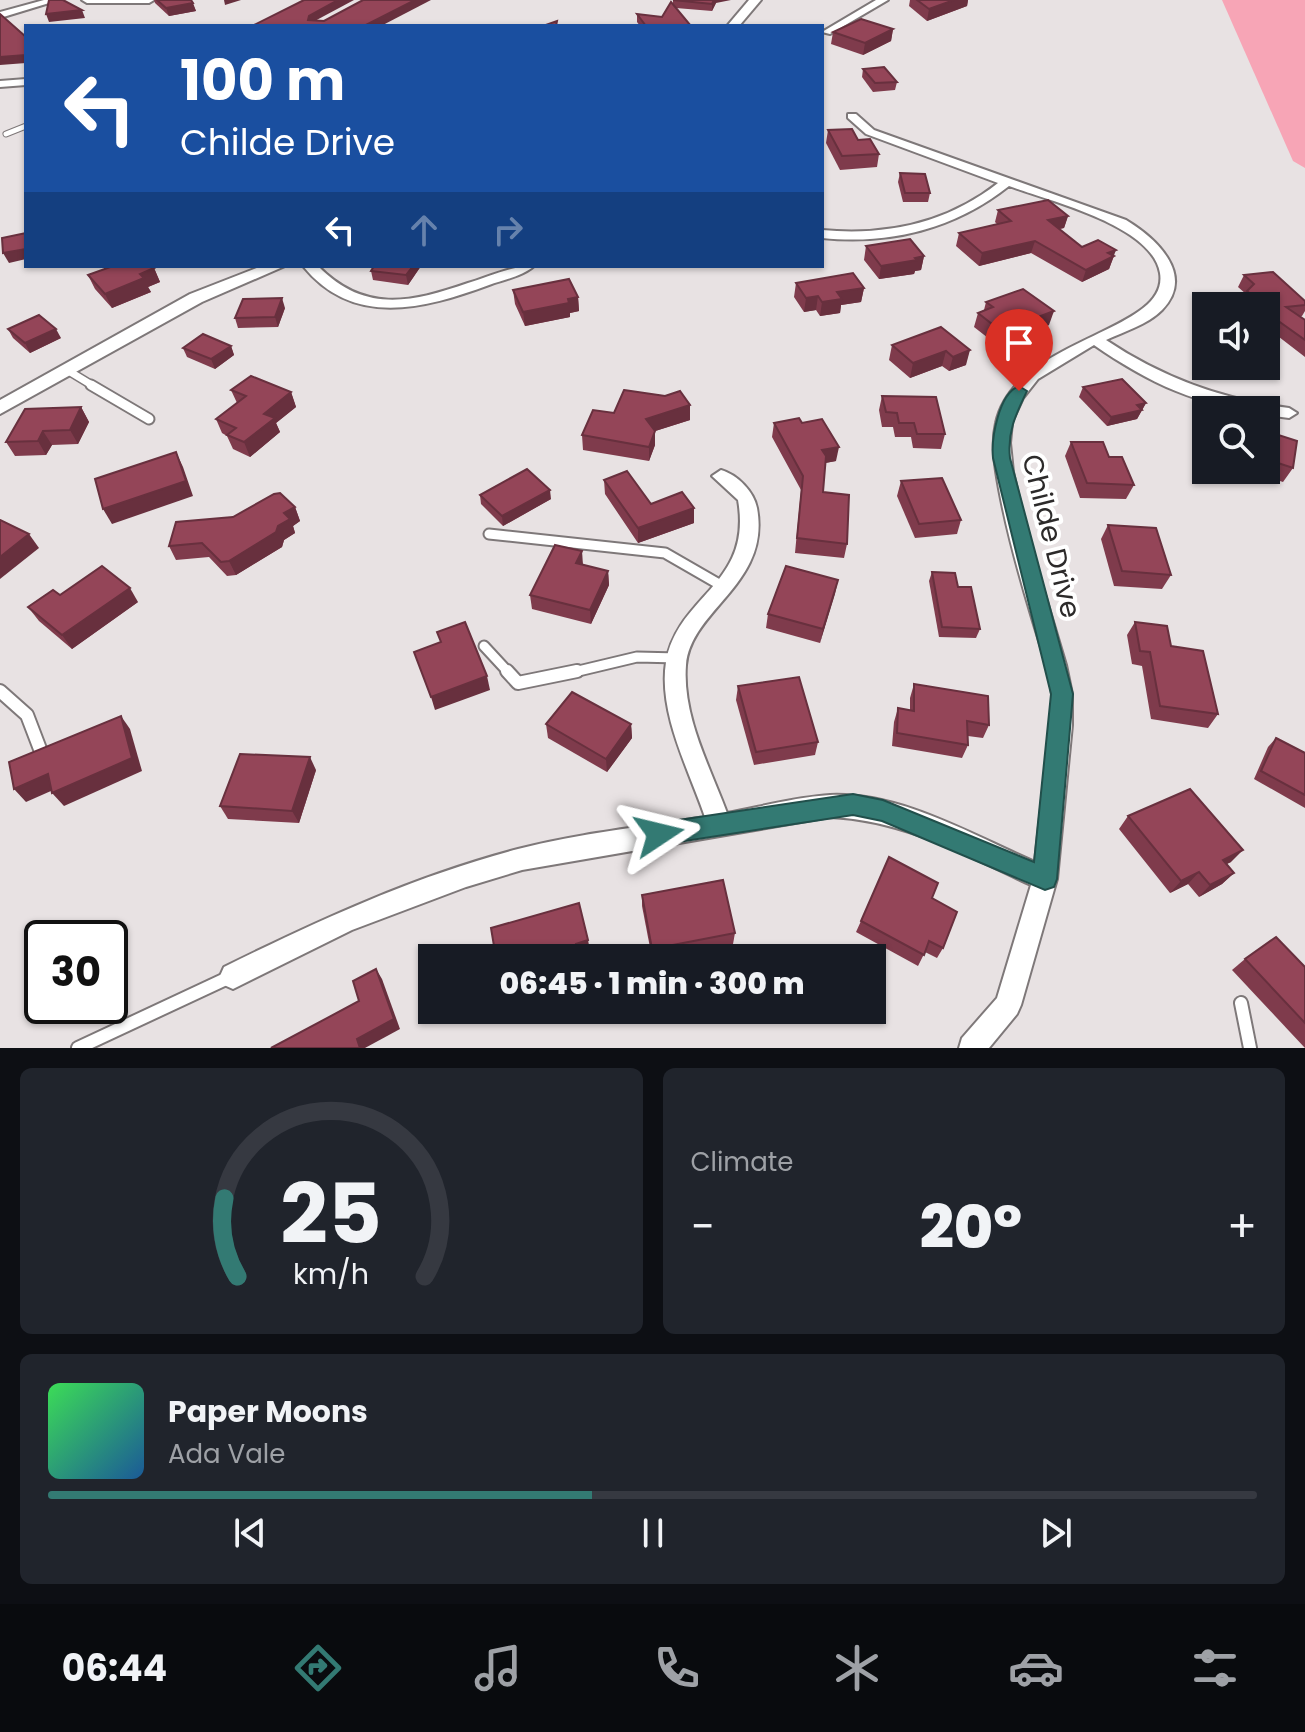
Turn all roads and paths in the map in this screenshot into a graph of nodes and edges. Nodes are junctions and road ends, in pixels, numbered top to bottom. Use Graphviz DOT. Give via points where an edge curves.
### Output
graph roads {
  1 [pos="54,0"];
  2 [pos="87,0"];
  3 [pos="149,0"];
  4 [pos="755,0"];
  5 [pos="883,0"];
  6 [pos="0,15"];
  7 [pos="735,24"];
  8 [pos="827,32"];
  9 [pos="24,82"];
  10 [pos="0,84"];
  11 [pos="852,116"];
  12 [pos="24,127"];
  13 [pos="6,134"];
  14 [pos="1008,181"];
  15 [pos="824,234"];
  16 [pos="272,268"];
  17 [pos="311,268"];
  18 [pos="521,268"];
  19 [pos="1095,339"];
  20 [pos="67,370"];
  21 [pos="1204,396"];
  22 [pos="0,408"];
  23 [pos="1280,412"];
  24 [pos="1289,413"];
  25 [pos="149,419"];
  26 [pos="721,476"];
  27 [pos="489,534"];
  28 [pos="725,588"];
  29 [pos="484,646"];
  30 [pos="678,658"];
  31 [pos="0,691"];
  32 [pos="40,749"];
  33 [pos="719,824"];
  34 [pos="1045,879"];
  35 [pos="233,976"];
  36 [pos="1241,1003"];
  37 [pos="78,1048"];
  38 [pos="972,1048"];
  39 [pos="1250,1048"];
  1 -- 6 [label="street"];
  2 -- 3 [label="street"];
  4 -- 7 [label="street"];
  5 -- 8 [label="street"];
  9 -- 10 [label="street"];
  11 -- 14 [label="street, Childe Drive" via="870,132"];
  12 -- 13 [label="lane"];
  14 -- 15 [label="street" via="978,205 935,223 876,234"];
  14 -- 19 [label="street, Childe Drive" via="1121,223 1143,237 1165,264 1169,286 1158,306"];
  16 -- 20 [label="street" via="196,298"];
  17 -- 18 [label="street" via="339,295 392,304 430,300"];
  19 -- 21 [label="street" via="1169,384"];
  19 -- 34 [label="street, Childe Drive" via="1032,377 1012,403 1000,440 1062,694"];
  20 -- 22 [label="street"];
  20 -- 25 [label="lane"];
  23 -- 24 [label="street"];
  26 -- 28 [label="street" via="746,497 751,514 745,555"];
  27 -- 28 [label="lane" via="665,553"];
  28 -- 30 [label="street" via="689,630"];
  29 -- 30 [label="lane" via="518,683 636,656"];
  30 -- 33 [label="street" via="681,713"];
  31 -- 32 [label="lane" via="21,703"];
  33 -- 34 [label="street" via="853,805 883,811"];
  33 -- 35 [label="street" via="568,850 466,875 346,920"];
  34 -- 38 [label="street, Childe Drive" via="1008,1005"];
  35 -- 37 [label="lane"];
  36 -- 39 [label="lane"];
}
